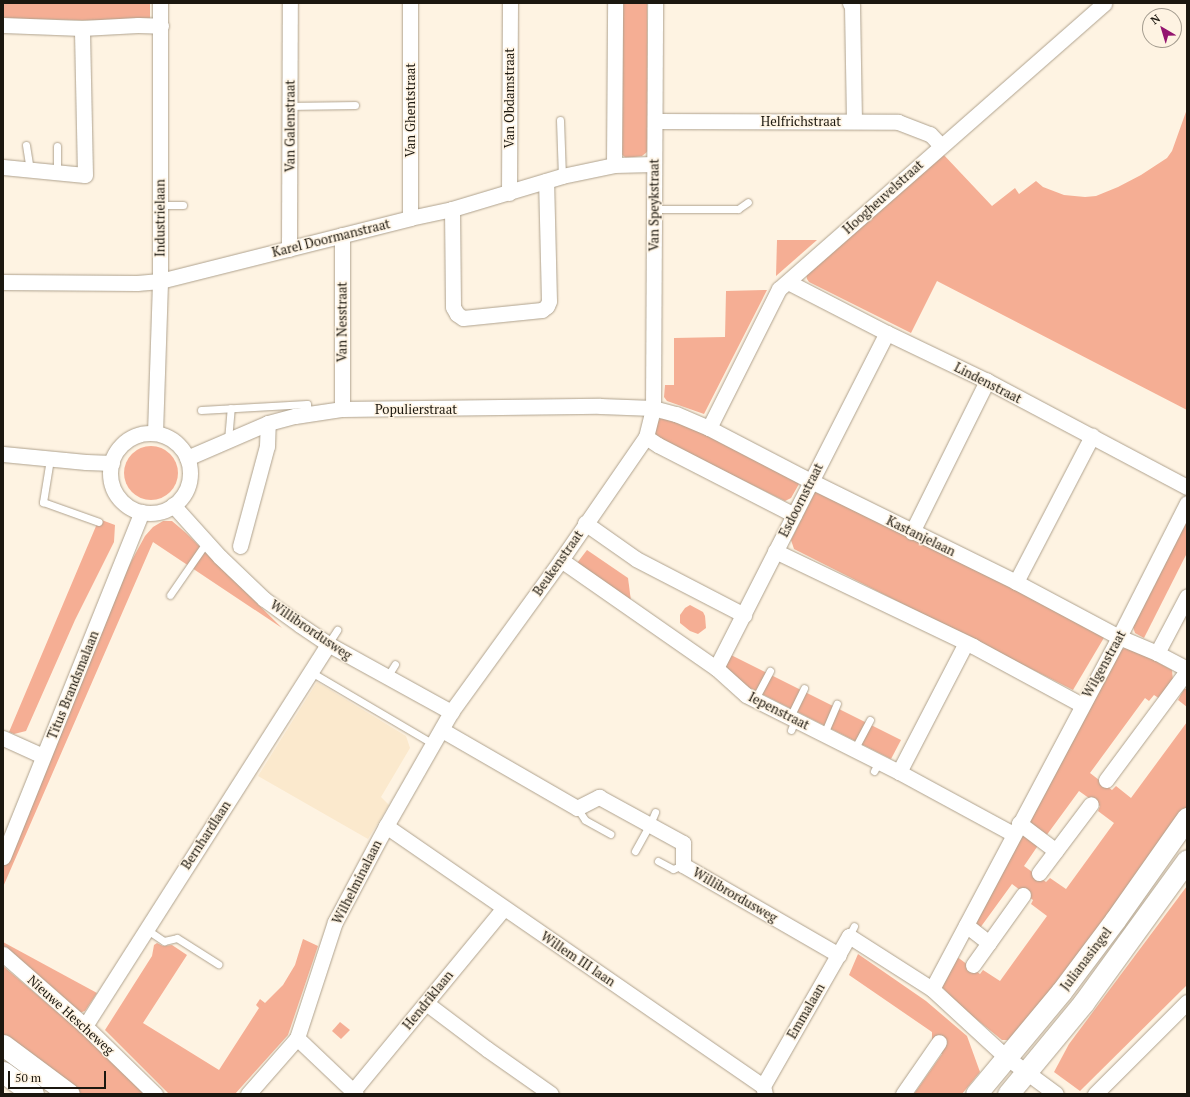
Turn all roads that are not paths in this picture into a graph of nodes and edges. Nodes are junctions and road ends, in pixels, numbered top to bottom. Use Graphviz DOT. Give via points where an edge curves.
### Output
graph roads {
  1 [pos="160,3"];
  2 [pos="290,3"];
  3 [pos="410,3"];
  4 [pos="510,3"];
  5 [pos="615,3"];
  6 [pos="655,3"];
  7 [pos="850,3"];
  8 [pos="1104,3"];
  9 [pos="3,25"];
  10 [pos="161,26"];
  11 [pos="82,28"];
  12 [pos="356,105"];
  13 [pos="290,106"];
  14 [pos="560,120"];
  15 [pos="655,120"];
  16 [pos="854,121"];
  17 [pos="26,145"];
  18 [pos="57,146"];
  19 [pos="941,146"];
  20 [pos="654,164"];
  21 [pos="614,165"];
  22 [pos="3,167"];
  23 [pos="30,169"];
  24 [pos="57,172"];
  25 [pos="562,176"];
  26 [pos="546,181"];
  27 [pos="509,193"];
  28 [pos="748,202"];
  29 [pos="160,205"];
  30 [pos="183,206"];
  31 [pos="452,209"];
  32 [pos="654,209"];
  33 [pos="410,218"];
  34 [pos="342,235"];
  35 [pos="289,249"];
  36 [pos="160,281"];
  37 [pos="3,282"];
  38 [pos="788,282"];
  39 [pos="887,334"];
  40 [pos="987,381"];
  41 [pos="231,408"];
  42 [pos="653,408"];
  43 [pos="342,409"];
  44 [pos="200,410"];
  45 [pos="308,414"];
  46 [pos="268,423"];
  47 [pos="709,428"];
  48 [pos="155,433"];
  49 [pos="1092,436"];
  50 [pos="646,437"];
  51 [pos="228,441"];
  52 [pos="3,454"];
  53 [pos="188,458"];
  54 [pos="50,459"];
  55 [pos="112,463"];
  56 [pos="811,481"];
  57 [pos="1187,487"];
  58 [pos="1187,503"];
  59 [pos="174,505"];
  60 [pos="142,512"];
  61 [pos="794,515"];
  62 [pos="99,522"];
  63 [pos="585,524"];
  64 [pos="912,532"];
  65 [pos="206,543"];
  66 [pos="240,546"];
  67 [pos="776,551"];
  68 [pos="561,560"];
  69 [pos="1016,582"];
  70 [pos="170,595"];
  71 [pos="1187,596"];
  72 [pos="744,615"];
  73 [pos="338,630"];
  74 [pos="1119,637"];
  75 [pos="966,643"];
  76 [pos="328,644"];
  77 [pos="1157,653"];
  78 [pos="716,668"];
  79 [pos="1187,670"];
  80 [pos="770,671"];
  81 [pos="311,672"];
  82 [pos="804,688"];
  83 [pos="755,699"];
  84 [pos="837,704"];
  85 [pos="1082,705"];
  86 [pos="451,712"];
  87 [pos="870,720"];
  88 [pos="792,722"];
  89 [pos="442,730"];
  90 [pos="824,734"];
  91 [pos="3,738"];
  92 [pos="433,744"];
  93 [pos="854,750"];
  94 [pos="43,756"];
  95 [pos="899,772"];
  96 [pos="1106,780"];
  97 [pos="1091,804"];
  98 [pos="577,808"];
  99 [pos="652,818"];
  100 [pos="1187,818"];
  101 [pos="386,826"];
  102 [pos="1016,828"];
  103 [pos="610,834"];
  104 [pos="635,851"];
  105 [pos="1056,851"];
  106 [pos="3,858"];
  107 [pos="1187,860"];
  108 [pos="658,861"];
  109 [pos="683,865"];
  110 [pos="1039,873"];
  111 [pos="1023,895"];
  112 [pos="504,908"];
  113 [pos="966,925"];
  114 [pos="146,929"];
  115 [pos="989,943"];
  116 [pos="3,954"];
  117 [pos="838,955"];
  118 [pos="218,964"];
  119 [pos="973,965"];
  120 [pos="932,989"];
  121 [pos="1187,1002"];
  122 [pos="426,1003"];
  123 [pos="85,1026"];
  124 [pos="297,1038"];
  125 [pos="939,1042"];
  126 [pos="3,1045"];
  127 [pos="1006,1057"];
  128 [pos="3,1072"];
  129 [pos="1026,1073"];
  130 [pos="764,1090"];
  131 [pos="355,1093"];
  132 [pos="33,1094"];
  133 [pos="69,1094"];
  134 [pos="155,1094"];
  135 [pos="248,1094"];
  136 [pos="551,1094"];
  137 [pos="903,1094"];
  138 [pos="976,1094"];
  139 [pos="1008,1094"];
  140 [pos="1056,1094"];
  141 [pos="1095,1094"];
  1 -- 10 [label="street, Industrielaan"];
  2 -- 13 [label="street, Van Galenstraat"];
  3 -- 33 [label="street, Van Ghentstraat"];
  4 -- 27 [label="street, Van Obdamstraat"];
  5 -- 21 [label="street"];
  6 -- 15 [label="street, Van Speykstraat"];
  7 -- 16 [label="street"];
  8 -- 19 [label="street, Hoogheuvelstraat"];
  9 -- 11 [label="street"];
  10 -- 11 [label="street"];
  10 -- 29 [label="street, Industrielaan"];
  11 -- 24 [label="street" via="85,175"];
  12 -- 13 [label="lane"];
  13 -- 35 [label="street, Van Galenstraat"];
  14 -- 25 [label="lane"];
  15 -- 16 [label="street, Helfrichstraat"];
  15 -- 20 [label="street, Van Speykstraat"];
  16 -- 19 [label="street, Helfrichstraat" via="898,122 930,134"];
  17 -- 23 [label="lane"];
  18 -- 24 [label="lane"];
  19 -- 38 [label="street, Hoogheuvelstraat"];
  20 -- 21 [label="street, Karel Doormanstraat"];
  20 -- 32 [label="street, Van Speykstraat"];
  21 -- 25 [label="street, Karel Doormanstraat"];
  22 -- 23 [label="street"];
  23 -- 24 [label="street"];
  25 -- 26 [label="street, Karel Doormanstraat"];
  26 -- 27 [label="street, Karel Doormanstraat"];
  26 -- 31 [label="street" via="549,301 542,310 463,318 457,314 453,307"];
  27 -- 31 [label="street, Karel Doormanstraat"];
  28 -- 32 [label="lane" via="738,209"];
  29 -- 30 [label="lane"];
  29 -- 36 [label="street, Industrielaan"];
  31 -- 33 [label="street, Karel Doormanstraat"];
  32 -- 42 [label="street, Van Speykstraat"];
  33 -- 34 [label="street, Karel Doormanstraat"];
  34 -- 35 [label="street, Karel Doormanstraat"];
  34 -- 43 [label="street, Van Nesstraat"];
  35 -- 36 [label="street, Karel Doormanstraat"];
  36 -- 37 [label="street, Karel Doormanstraat"];
  36 -- 48 [label="street, Industrielaan"];
  38 -- 39 [label="street, Lindenstraat"];
  38 -- 47 [label="street, Hoogheuvelstraat" via="779,289 774,298"];
  39 -- 40 [label="street, Lindenstraat"];
  39 -- 56 [label="street, Esdoornstraat"];
  40 -- 49 [label="street, Lindenstraat"];
  40 -- 64 [label="street"];
  41 -- 44 [label="lane"];
  41 -- 45 [label="lane" via="307,404"];
  41 -- 51 [label="lane"];
  42 -- 43 [label="street, Populierstraat" via="600,406"];
  42 -- 47 [label="street, Kastanjelaan" via="676,414"];
  42 -- 50 [label="street, Beukenstraat"];
  43 -- 45 [label="street, Populierstraat"];
  45 -- 46 [label="street, Populierstraat"];
  46 -- 51 [label="street, Populierstraat"];
  46 -- 66 [label="street" via="267,446"];
  47 -- 56 [label="street, Kastanjelaan"];
  48 -- 53 [label="street" via="175,441"];
  48 -- 55 [label="street" via="143,433 123,443"];
  49 -- 57 [label="street, Lindenstraat"];
  49 -- 69 [label="street"];
  50 -- 61 [label="street"];
  50 -- 63 [label="street, Beukenstraat"];
  51 -- 53 [label="street, Populierstraat"];
  52 -- 54 [label="street"];
  53 -- 59 [label="street" via="189,482 184,494"];
  54 -- 55 [label="street"];
  54 -- 62 [label="lane" via="43,502"];
  55 -- 60 [label="street" via="110,475 113,488 125,503"];
  56 -- 61 [label="street, Esdoornstraat"];
  56 -- 64 [label="street, Kastanjelaan"];
  58 -- 74 [label="street, Wilgenstraat"];
  59 -- 60 [label="street" via="154,512"];
  59 -- 65 [label="street, Willibrordusweg"];
  60 -- 94 [label="street, Titus Brandsmalaan"];
  61 -- 67 [label="street, Esdoornstraat"];
  63 -- 68 [label="street, Beukenstraat"];
  63 -- 72 [label="street" via="636,559"];
  64 -- 69 [label="street, Kastanjelaan"];
  65 -- 70 [label="lane"];
  65 -- 76 [label="street, Willibrordusweg" via="264,599"];
  67 -- 72 [label="street, Esdoornstraat"];
  67 -- 75 [label="street"];
  68 -- 78 [label="street, Iepenstraat"];
  68 -- 86 [label="street, Beukenstraat"];
  69 -- 74 [label="street, Kastanjelaan"];
  71 -- 77 [label="street"];
  72 -- 78 [label="street, Esdoornstraat"];
  73 -- 76 [label="lane"];
  74 -- 77 [label="street, Kastanjelaan"];
  74 -- 85 [label="street, Wilgenstraat"];
  75 -- 85 [label="street"];
  75 -- 95 [label="street"];
  76 -- 81 [label="street, Bernhardlaan"];
  76 -- 86 [label="street, Willibrordusweg" via="391,671"];
  77 -- 79 [label="street, Kastanjelaan"];
  78 -- 83 [label="street, Iepenstraat" via="746,695"];
  79 -- 96 [label="street"];
  80 -- 83 [label="lane"];
  81 -- 92 [label="lane"];
  81 -- 114 [label="street, Bernhardlaan"];
  82 -- 88 [label="lane"];
  83 -- 88 [label="street, Iepenstraat"];
  84 -- 90 [label="lane"];
  85 -- 102 [label="street, Wilgenstraat"];
  86 -- 89 [label="street, Wilhelminalaan"];
  87 -- 93 [label="lane"];
  88 -- 90 [label="street, Iepenstraat"];
  89 -- 92 [label="street, Wilhelminalaan"];
  89 -- 98 [label="street"];
  90 -- 93 [label="street, Iepenstraat"];
  91 -- 94 [label="street"];
  92 -- 101 [label="street, Wilhelminalaan"];
  93 -- 95 [label="street, Iepenstraat" via="876,767"];
  94 -- 106 [label="street, Titus Brandsmalaan"];
  95 -- 102 [label="street, Iepenstraat"];
  97 -- 105 [label="street"];
  98 -- 99 [label="street, Willibrordusweg" via="599,796"];
  98 -- 103 [label="lane" via="585,820"];
  99 -- 104 [label="lane"];
  99 -- 109 [label="street, Willibrordusweg" via="683,843"];
  100 -- 127 [label="main road, Julianasingel" via="1061,992"];
  101 -- 112 [label="street, Willem III laan"];
  101 -- 124 [label="street, Wilhelminalaan" via="335,922"];
  102 -- 105 [label="street"];
  102 -- 113 [label="street, Wilgenstraat"];
  105 -- 110 [label="street"];
  107 -- 129 [label="main road, Julianasingel" via="1084,1002"];
  108 -- 109 [label="lane" via="673,869"];
  109 -- 117 [label="street, Willibrordusweg"];
  111 -- 115 [label="street"];
  112 -- 122 [label="street, Hendriklaan"];
  112 -- 130 [label="street, Willem III laan"];
  113 -- 115 [label="street"];
  113 -- 120 [label="street, Wilgenstraat"];
  114 -- 118 [label="lane" via="164,941 177,938"];
  114 -- 123 [label="street, Bernhardlaan"];
  115 -- 119 [label="street"];
  116 -- 123 [label="street, Nieuwe Hescheweg"];
  117 -- 120 [label="street, Emmalaan" via="852,931"];
  117 -- 130 [label="street, Emmalaan"];
  120 -- 127 [label="street"];
  121 -- 141 [label="street"];
  122 -- 131 [label="street, Hendriklaan"];
  122 -- 136 [label="street"];
  123 -- 134 [label="street, Nieuwe Hescheweg"];
  124 -- 131 [label="street"];
  124 -- 135 [label="street, Wilhelminalaan"];
  125 -- 137 [label="street"];
  126 -- 133 [label="main road"];
  127 -- 129 [label="street"];
  127 -- 138 [label="main road, Julianasingel"];
  128 -- 132 [label="main road"];
  129 -- 139 [label="main road, Julianasingel"];
  129 -- 140 [label="street"];
}
